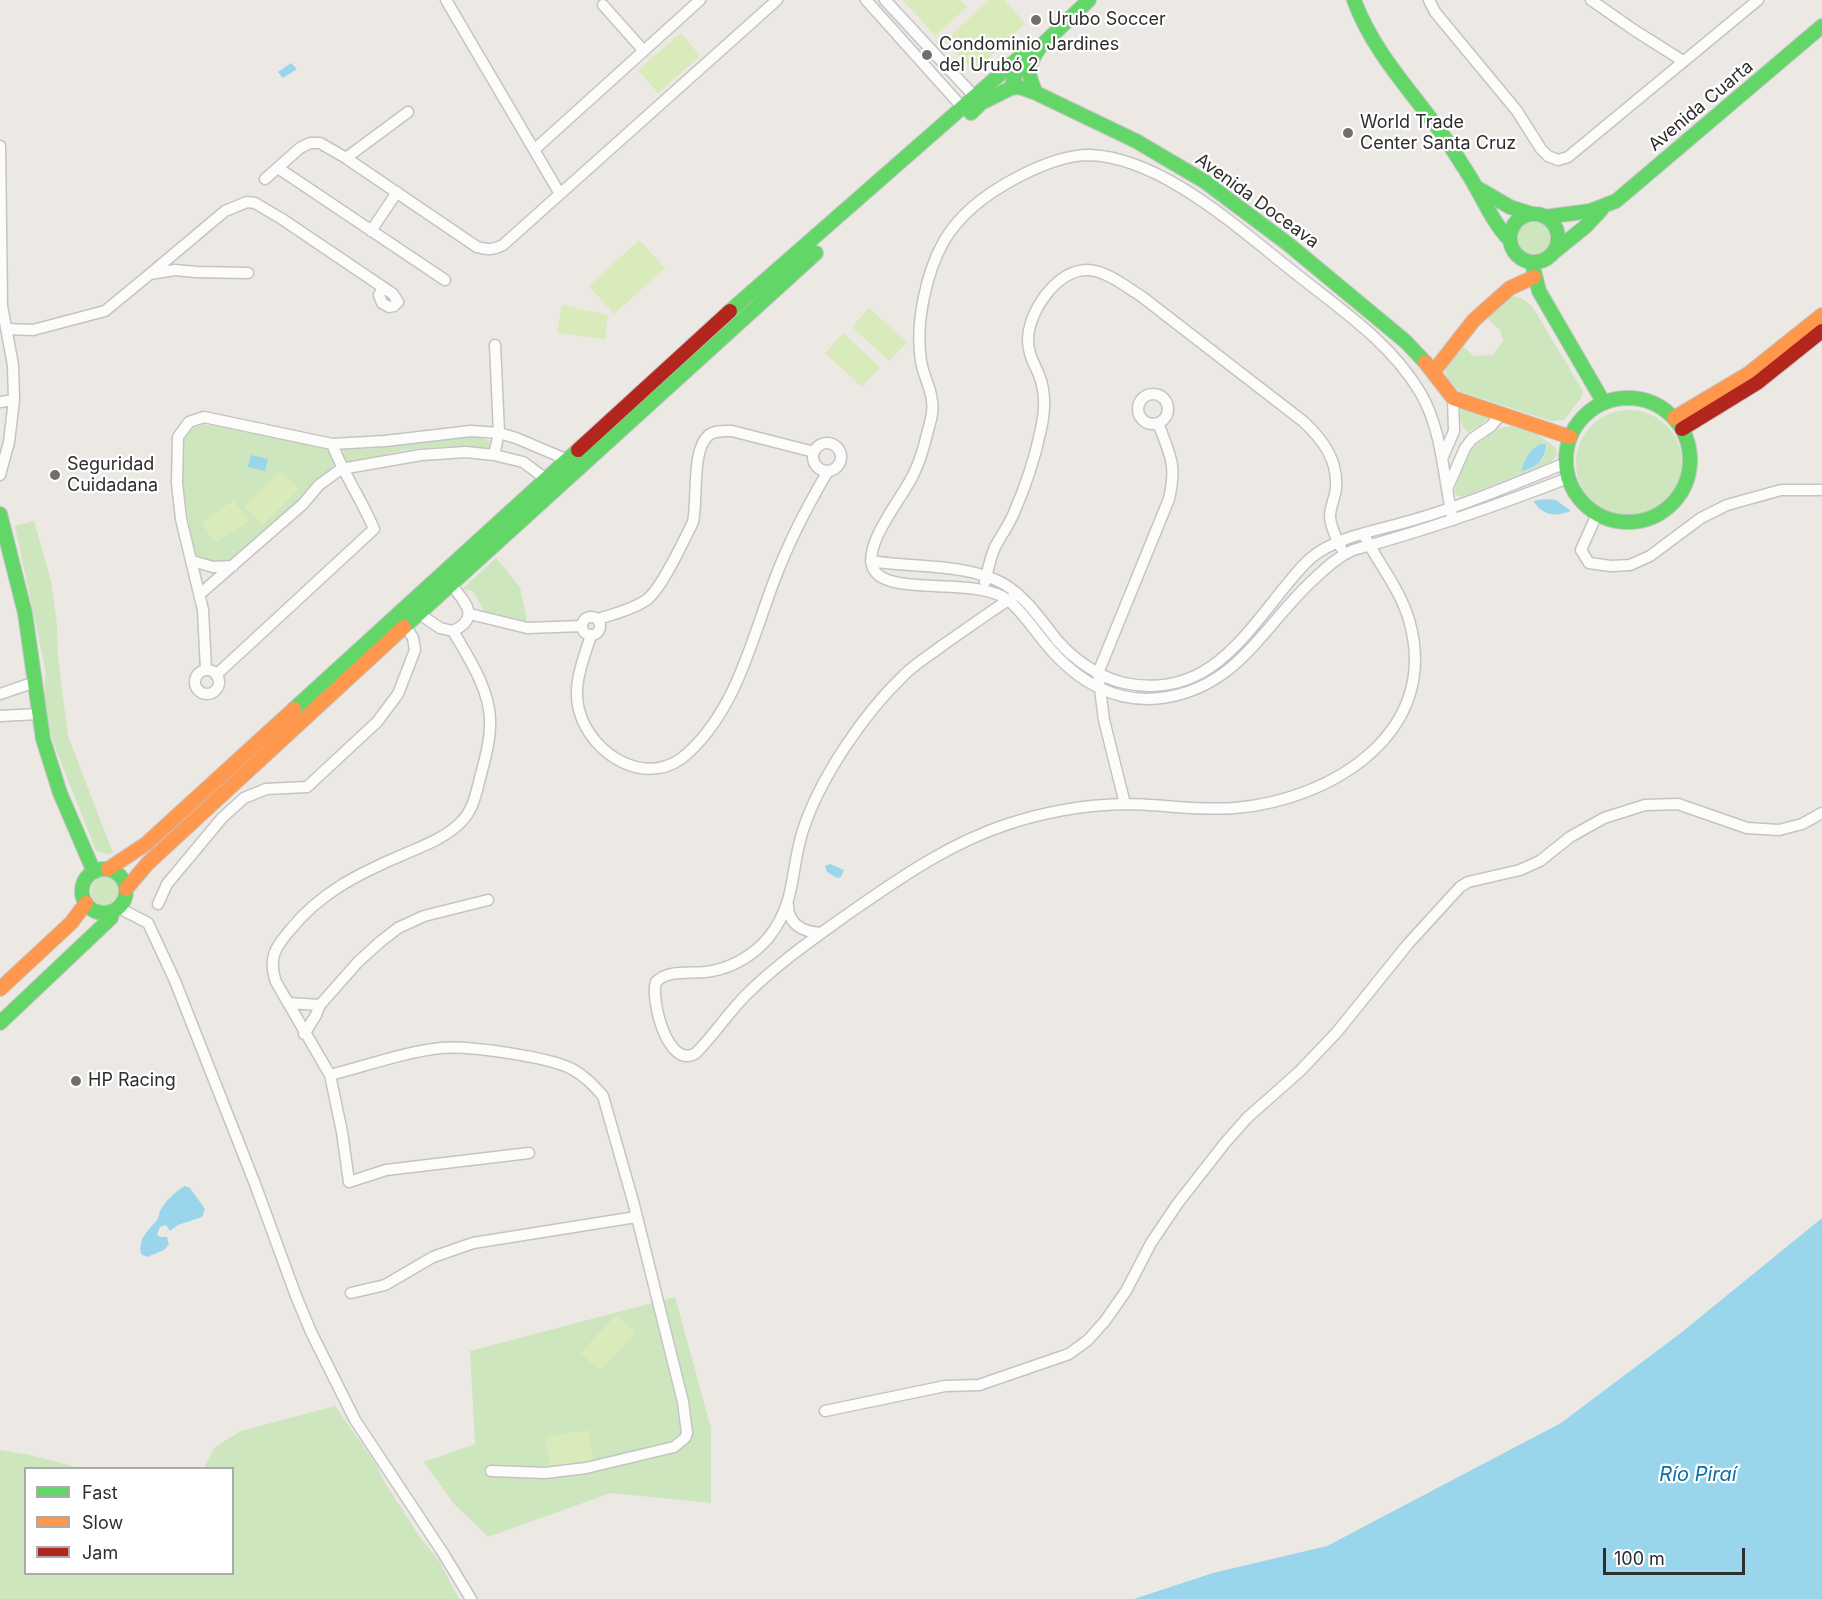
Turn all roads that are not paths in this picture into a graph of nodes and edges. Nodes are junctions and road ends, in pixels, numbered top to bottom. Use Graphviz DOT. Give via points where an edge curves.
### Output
graph roads {
  1 [pos="700,0"];
  2 [pos="777,0"];
  3 [pos="866,0"];
  4 [pos="885,0"];
  5 [pos="1089,0"];
  6 [pos="1354,0"];
  7 [pos="1429,0"];
  8 [pos="1591,0"];
  9 [pos="1758,0"];
  10 [pos="447,1"];
  11 [pos="603,5"];
  12 [pos="1822,26"];
  13 [pos="1040,47"];
  14 [pos="643,50"];
  15 [pos="1683,61"];
  16 [pos="1011,65"];
  17 [pos="1011,88"];
  18 [pos="1036,93"];
  19 [pos="974,96"];
  20 [pos="962,107"];
  21 [pos="408,112"];
  22 [pos="0,146"];
  23 [pos="534,150"];
  24 [pos="346,158"];
  25 [pos="278,168"];
  26 [pos="265,179"];
  27 [pos="1479,189"];
  28 [pos="397,192"];
  29 [pos="560,194"];
  30 [pos="1601,210"];
  31 [pos="1538,215"];
  32 [pos="371,231"];
  33 [pos="1509,239"];
  34 [pos="1554,252"];
  35 [pos="1533,270"];
  36 [pos="248,273"];
  37 [pos="150,274"];
  38 [pos="445,280"];
  39 [pos="383,288"];
  40 [pos="1822,315"];
  41 [pos="6,329"];
  42 [pos="1822,331"];
  43 [pos="495,345"];
  44 [pos="1434,371"];
  45 [pos="1453,398"];
  46 [pos="14,400"];
  47 [pos="0,402"];
  48 [pos="1604,403"];
  49 [pos="1501,414"];
  50 [pos="1158,423"];
  51 [pos="1678,424"];
  52 [pos="1454,431"];
  53 [pos="499,433"];
  54 [pos="1570,437"];
  55 [pos="1472,439"];
  56 [pos="332,444"];
  57 [pos="814,452"];
  58 [pos="494,455"];
  59 [pos="1442,459"];
  60 [pos="568,460"];
  61 [pos="341,469"];
  62 [pos="828,471"];
  63 [pos="1567,471"];
  64 [pos="0,475"];
  65 [pos="550,484"];
  66 [pos="1448,488"];
  67 [pos="1822,490"];
  68 [pos="1450,507"];
  69 [pos="0,514"];
  70 [pos="1597,514"];
  71 [pos="1453,520"];
  72 [pos="1364,535"];
  73 [pos="1338,542"];
  74 [pos="1370,546"];
  75 [pos="1344,554"];
  76 [pos="192,561"];
  77 [pos="871,561"];
  78 [pos="233,566"];
  79 [pos="987,576"];
  80 [pos="451,584"];
  81 [pos="984,589"];
  82 [pos="200,594"];
  83 [pos="1018,594"];
  84 [pos="1008,600"];
  85 [pos="418,613"];
  86 [pos="470,614"];
  87 [pos="598,619"];
  88 [pos="405,625"];
  89 [pos="582,626"];
  90 [pos="453,631"];
  91 [pos="591,635"];
  92 [pos="1098,674"];
  93 [pos="35,682"];
  94 [pos="1100,690"];
  95 [pos="2,694"];
  96 [pos="38,714"];
  97 [pos="4,716"];
  98 [pos="1125,804"];
  99 [pos="1822,813"];
  100 [pos="101,871"];
  101 [pos="126,889"];
  102 [pos="488,900"];
  103 [pos="86,903"];
  104 [pos="158,904"];
  105 [pos="788,905"];
  106 [pos="115,910"];
  107 [pos="821,933"];
  108 [pos="44,948"];
  109 [pos="61,965"];
  110 [pos="0,989"];
  111 [pos="288,1003"];
  112 [pos="320,1005"];
  113 [pos="0,1023"];
  114 [pos="304,1034"];
  115 [pos="330,1075"];
  116 [pos="529,1153"];
  117 [pos="636,1217"];
  118 [pos="351,1293"];
  119 [pos="825,1411"];
  120 [pos="491,1471"];
  121 [pos="471,1599"];
  1 -- 14 [label="street"];
  2 -- 29 [label="street"];
  3 -- 20 [label="street"];
  4 -- 19 [label="street"];
  5 -- 13 [label="main road"];
  6 -- 27 [label="main road" via="1383,59 1438,128"];
  7 -- 15 [label="street" via="1517,111 1541,149 1558,160 1568,157"];
  8 -- 15 [label="street"];
  9 -- 15 [label="street"];
  10 -- 23 [label="street"];
  11 -- 14 [label="street"];
  12 -- 30 [label="main road, Avenida Cuarta"];
  13 -- 16 [label="main road" via="1029,49"];
  13 -- 18 [label="main road" via="1028,76"];
  14 -- 23 [label="street"];
  16 -- 17 [label="main road" via="1016,73"];
  16 -- 19 [label="main road"];
  17 -- 18 [label="main road, Avenida Doceava"];
  17 -- 65 [label="main road" via="981,104"];
  18 -- 44 [label="main road, Avenida Doceava" via="1136,141 1204,181 1288,244"];
  19 -- 20 [label="main road"];
  20 -- 60 [label="main road"];
  21 -- 24 [label="street"];
  22 -- 41 [label="street"];
  23 -- 29 [label="street"];
  24 -- 25 [label="street" via="320,143 310,143"];
  24 -- 28 [label="street"];
  25 -- 26 [label="street"];
  25 -- 32 [label="street"];
  27 -- 31 [label="main road" via="1510,207"];
  27 -- 33 [label="main road" via="1500,230"];
  28 -- 29 [label="street" via="486,250 503,245"];
  28 -- 32 [label="street"];
  30 -- 31 [label="main road, Avenida Cuarta"];
  30 -- 34 [label="main road, Avenida Cuarta"];
  31 -- 33 [label="main road" via="1520,218"];
  31 -- 34 [label="main road" via="1556,228 1558,244"];
  32 -- 38 [label="street"];
  33 -- 35 [label="main road" via="1515,254"];
  34 -- 35 [label="main road"];
  35 -- 44 [label="main road" via="1474,320"];
  35 -- 48 [label="main road" via="1539,291"];
  36 -- 37 [label="street" via="174,270"];
  37 -- 39 [label="street" via="225,211 247,202 282,219"];
  37 -- 41 [label="street" via="105,311 33,330"];
  40 -- 51 [label="main road"];
  41 -- 46 [label="street"];
  42 -- 51 [label="main road" via="1757,383"];
  43 -- 53 [label="street"];
  44 -- 45 [label="main road, Avenida Doceava"];
  45 -- 49 [label="main road"];
  45 -- 52 [label="street"];
  46 -- 47 [label="street"];
  46 -- 64 [label="street"];
  48 -- 51 [label="main road" via="1626,399 1648,402 1662,408"];
  48 -- 54 [label="main road" via="1590,411"];
  49 -- 54 [label="main road"];
  49 -- 55 [label="street"];
  50 -- 92 [label="street" via="1174,465 1169,499"];
  51 -- 70 [label="main road" via="1689,446 1690,464 1687,482 1678,498 1666,511 1632,523"];
  52 -- 55 [label="street"];
  52 -- 59 [label="street"];
  53 -- 56 [label="street" via="471,431"];
  53 -- 58 [label="street"];
  53 -- 60 [label="street"];
  54 -- 63 [label="main road"];
  55 -- 66 [label="street"];
  56 -- 61 [label="street"];
  56 -- 76 [label="street" via="204,417 189,422 178,437 177,483"];
  57 -- 62 [label="street" via="816,465"];
  57 -- 62 [label="street" via="824,443 840,450 839,464"];
  57 -- 87 [label="street" via="732,431 709,435 699,453 693,522 656,589 633,607"];
  58 -- 61 [label="street" via="421,455"];
  58 -- 65 [label="street" via="523,462"];
  59 -- 66 [label="street"];
  59 -- 77 [label="street" via="1430,411 1392,354 1210,207 1179,186 1116,159 1087,155 1058,160 996,188 966,213 944,241 933,264 925,289 920,335 920,359 932,398 929,424 914,473 876,538"];
  60 -- 65 [label="main road"];
  61 -- 78 [label="street"];
  61 -- 82 [label="street" via="375,529 211,673"];
  62 -- 91 [label="street" via="795,531 727,703 677,762 651,769 638,767 612,758 597,744 578,709 577,692"];
  63 -- 68 [label="street"];
  63 -- 70 [label="main road" via="1575,492"];
  63 -- 71 [label="street" via="1490,509"];
  65 -- 80 [label="main road"];
  65 -- 100 [label="main road" via="146,844"];
  66 -- 68 [label="street"];
  67 -- 70 [label="street" via="1781,490 1727,505 1630,565 1589,563 1584,557 1581,550"];
  68 -- 71 [label="street"];
  68 -- 72 [label="street"];
  69 -- 93 [label="main road" via="26,613"];
  71 -- 74 [label="street"];
  72 -- 73 [label="street"];
  72 -- 74 [label="street"];
  73 -- 75 [label="street"];
  73 -- 79 [label="street" via="1330,517 1335,470 1319,436 1141,296 1119,281 1086,270 1073,273 1047,293 1029,324 1028,343 1045,411 1028,477 1013,516 994,549"];
  73 -- 92 [label="street" via="1318,552 1237,645 1208,670 1182,681 1147,685 1126,684"];
  74 -- 75 [label="street"];
  74 -- 98 [label="street" via="1401,600 1414,646 1413,680 1405,705 1380,746 1329,783 1291,798 1218,809"];
  75 -- 94 [label="street" via="1304,588 1237,664 1206,685 1170,697 1149,699 1126,698"];
  76 -- 78 [label="street" via="213,567"];
  76 -- 82 [label="street"];
  77 -- 79 [label="street"];
  77 -- 81 [label="street" via="874,571 889,581"];
  78 -- 82 [label="street"];
  79 -- 81 [label="street"];
  79 -- 83 [label="street"];
  80 -- 85 [label="main road"];
  80 -- 86 [label="street"];
  81 -- 84 [label="street"];
  83 -- 84 [label="street"];
  83 -- 92 [label="street" via="1059,642"];
  84 -- 94 [label="street" via="1056,656"];
  84 -- 105 [label="street" via="905,674 854,735 825,781 803,831"];
  85 -- 88 [label="main road"];
  85 -- 90 [label="street" via="440,628"];
  86 -- 89 [label="street" via="534,629"];
  86 -- 90 [label="street"];
  87 -- 89 [label="street" via="588,617"];
  87 -- 91 [label="street" via="600,630"];
  88 -- 101 [label="main road" via="148,863"];
  88 -- 104 [label="street" via="415,650 398,694 377,722 307,787 266,789 244,798 222,818 168,884"];
  89 -- 91 [label="street"];
  90 -- 111 [label="street" via="485,695 490,718 482,770 469,813 450,832 349,880 309,908 274,954 271,969"];
  92 -- 94 [label="street"];
  93 -- 95 [label="street"];
  93 -- 96 [label="main road"];
  94 -- 98 [label="street"];
  95 -- 97 [label="street"];
  96 -- 97 [label="street"];
  96 -- 100 [label="main road" via="60,793"];
  98 -- 107 [label="street" via="1055,812 954,845 897,879"];
  99 -- 119 [label="street" via="1779,830 1747,828 1678,804 1645,805 1604,818 1520,870 1468,882 1408,944 1329,1040 1225,1143 1178,1203 1126,1291 1088,1340 1070,1354 979,1384 945,1386"];
  100 -- 101 [label="main road" via="120,876"];
  100 -- 103 [label="main road" via="88,876 82,890"];
  101 -- 106 [label="main road" via="126,896"];
  102 -- 112 [label="street" via="424,916 398,928 358,962"];
  103 -- 106 [label="main road" via="98,912"];
  103 -- 108 [label="main road"];
  105 -- 107 [label="street" via="794,923 808,932"];
  105 -- 107 [label="street" via="770,935 750,955 726,968 664,975 656,982 654,997 673,1050 685,1056 696,1053 744,996"];
  106 -- 109 [label="main road"];
  106 -- 121 [label="street" via="148,923 176,981 310,1332 355,1420"];
  108 -- 109 [label="main road" via="53,962"];
  108 -- 110 [label="main road"];
  109 -- 113 [label="main road"];
  111 -- 112 [label="street"];
  111 -- 114 [label="street"];
  112 -- 114 [label="street"];
  114 -- 115 [label="street"];
  115 -- 116 [label="street" via="349,1182 386,1170"];
  115 -- 117 [label="street" via="443,1047 505,1053 570,1068 588,1078 603,1096"];
  117 -- 118 [label="street" via="473,1244 433,1257 385,1285"];
  117 -- 120 [label="street" via="683,1402 685,1438 674,1447 586,1468 545,1473"];
}
